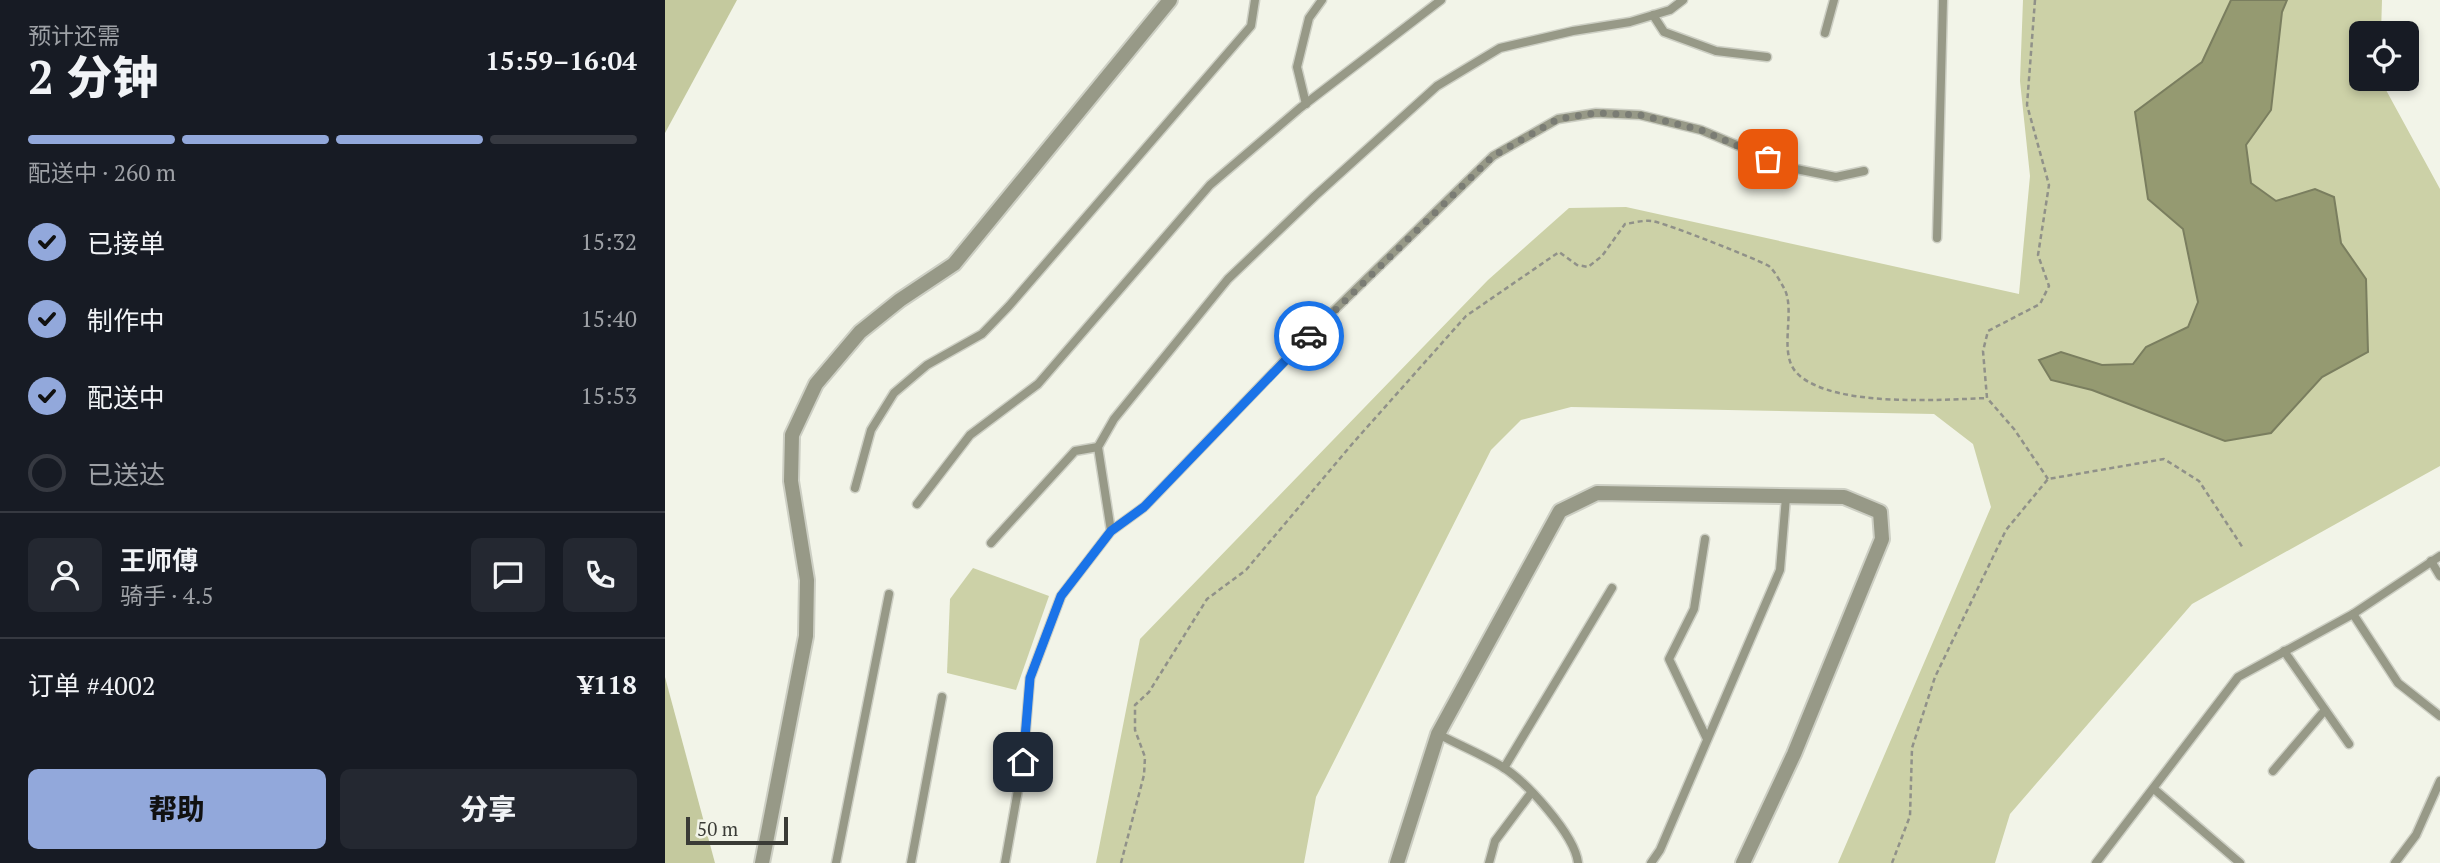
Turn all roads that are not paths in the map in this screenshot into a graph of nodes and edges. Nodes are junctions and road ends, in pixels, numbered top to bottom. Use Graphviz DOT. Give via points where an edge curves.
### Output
graph roads {
  1 [pos="1170,0"];
  2 [pos="1255,0"];
  3 [pos="1322,0"];
  4 [pos="1441,0"];
  5 [pos="1683,0"];
  6 [pos="1834,0"];
  7 [pos="1943,0"];
  8 [pos="1653,15"];
  9 [pos="1825,33"];
  10 [pos="1767,57"];
  11 [pos="1306,104"];
  12 [pos="1864,171"];
  13 [pos="1937,239"];
  14 [pos="1098,447"];
  15 [pos="855,488"];
  16 [pos="1786,496"];
  17 [pos="917,504"];
  18 [pos="1111,531"];
  19 [pos="1705,539"];
  20 [pos="991,543"];
  21 [pos="2440,556"];
  22 [pos="2431,561"];
  23 [pos="2440,576"];
  24 [pos="1612,588"];
  25 [pos="888,594"];
  26 [pos="2353,614"];
  27 [pos="2284,652"];
  28 [pos="942,696"];
  29 [pos="2325,709"];
  30 [pos="2440,716"];
  31 [pos="1437,734"];
  32 [pos="1707,739"];
  33 [pos="2349,744"];
  34 [pos="1504,768"];
  35 [pos="2273,771"];
  36 [pos="2440,781"];
  37 [pos="2154,789"];
  38 [pos="1531,793"];
  39 [pos="762,863"];
  40 [pos="836,863"];
  41 [pos="911,863"];
  42 [pos="1005,863"];
  43 [pos="1397,863"];
  44 [pos="1489,863"];
  45 [pos="1578,863"];
  46 [pos="1651,863"];
  47 [pos="1743,863"];
  48 [pos="2096,863"];
  49 [pos="2240,863"];
  50 [pos="2395,863"];
  1 -- 39 [label="street" via="954,264 860,332 816,384 792,435 790,481 807,580 806,636"];
  2 -- 15 [label="lane" via="1251,26 1009,306 982,334 927,365 894,393 871,430"];
  3 -- 11 [label="lane" via="1309,18 1297,67"];
  4 -- 11 [label="lane"];
  5 -- 8 [label="lane"];
  6 -- 9 [label="lane"];
  7 -- 13 [label="lane"];
  8 -- 10 [label="lane" via="1664,32 1716,51"];
  8 -- 14 [label="lane" via="1500,48 1437,86 1228,279 1114,419"];
  11 -- 17 [label="lane" via="1210,185 1038,384 970,435"];
  12 -- 18 [label="lane" via="1836,177 1791,168 1701,130 1640,115 1596,113 1558,119 1493,156 1317,327 1144,507"];
  14 -- 18 [label="lane"];
  14 -- 20 [label="lane" via="1075,452"];
  16 -- 31 [label="street" via="1597,494 1560,511"];
  16 -- 32 [label="lane" via="1780,570"];
  16 -- 47 [label="street" via="1844,498 1880,512 1882,539 1794,754"];
  18 -- 42 [label="lane" via="1061,596 1030,678 1023,762"];
  19 -- 32 [label="lane" via="1694,609 1669,659"];
  21 -- 22 [label="lane"];
  22 -- 23 [label="lane"];
  22 -- 26 [label="lane"];
  24 -- 34 [label="lane"];
  25 -- 40 [label="lane"];
  26 -- 27 [label="lane"];
  26 -- 30 [label="lane" via="2398,683"];
  27 -- 29 [label="lane"];
  27 -- 37 [label="lane" via="2238,677"];
  28 -- 41 [label="lane"];
  29 -- 33 [label="lane"];
  29 -- 35 [label="lane"];
  31 -- 34 [label="lane"];
  31 -- 43 [label="street"];
  32 -- 46 [label="lane"];
  34 -- 38 [label="lane"];
  36 -- 50 [label="lane" via="2416,835"];
  37 -- 48 [label="lane"];
  37 -- 49 [label="lane"];
  38 -- 44 [label="lane" via="1495,841"];
  38 -- 45 [label="lane" via="1551,813"];
}
